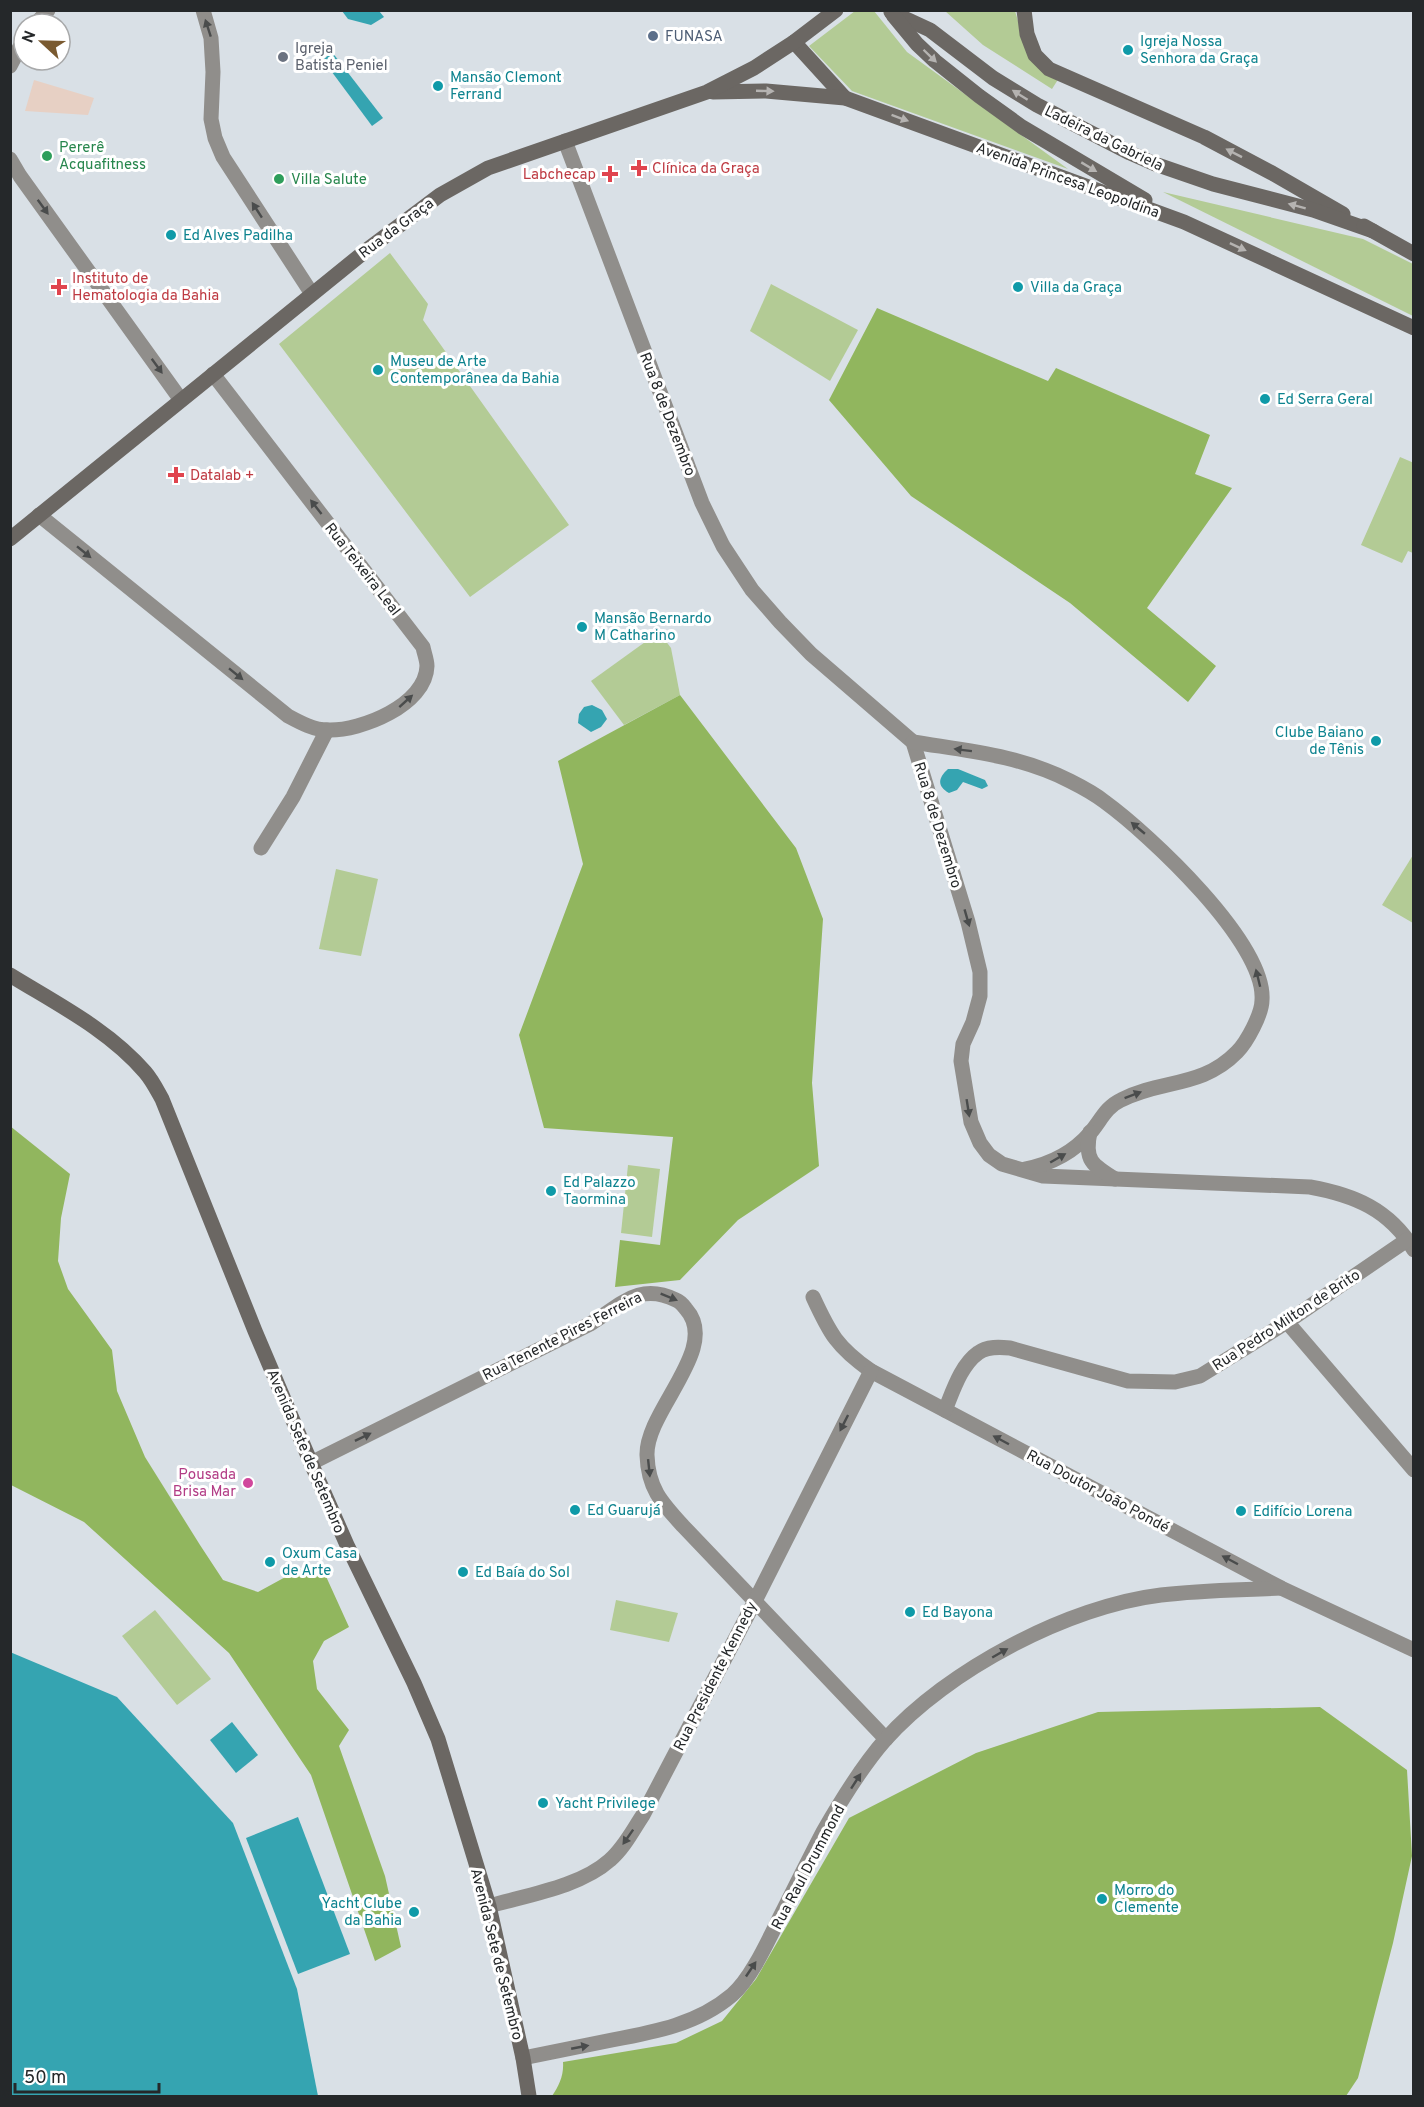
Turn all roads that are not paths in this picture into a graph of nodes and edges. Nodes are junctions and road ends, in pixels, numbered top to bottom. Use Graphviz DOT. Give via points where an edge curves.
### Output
graph roads {
  1 [pos="202,10"];
  2 [pos="1024,10"];
  3 [pos="835,11"];
  4 [pos="890,11"];
  5 [pos="794,42"];
  6 [pos="707,92"];
  7 [pos="845,98"];
  8 [pos="565,141"];
  9 [pos="10,159"];
  10 [pos="1184,222"];
  11 [pos="1373,231"];
  12 [pos="1413,254"];
  13 [pos="312,294"];
  14 [pos="1413,328"];
  15 [pos="213,374"];
  16 [pos="182,400"];
  17 [pos="39,515"];
  18 [pos="10,539"];
  19 [pos="327,730"];
  20 [pos="913,742"];
  21 [pos="261,848"];
  22 [pos="10,975"];
  23 [pos="1090,1132"];
  24 [pos="1020,1170"];
  25 [pos="1114,1179"];
  26 [pos="1410,1245"];
  27 [pos="813,1297"];
  28 [pos="1287,1322"];
  29 [pos="870,1371"];
  30 [pos="945,1410"];
  31 [pos="311,1463"];
  32 [pos="1413,1470"];
  33 [pos="1281,1588"];
  34 [pos="755,1600"];
  35 [pos="1413,1650"];
  36 [pos="886,1739"];
  37 [pos="489,1906"];
  38 [pos="523,2058"];
  39 [pos="529,2097"];
  13 -- 1 [label="street, one-way" via="223,157 215,138 211,119 211,38"];
  11 -- 2 [label="main road, one-way" via="1204,137 1049,69 1035,55"];
  3 -- 5 [label="main road, Rua da Graça"];
  4 -- 10 [label="main road, Ladeira da Gabriela, one-way" via="935,61 1022,127"];
  11 -- 4 [label="main road, Ladeira da Gabriela, one-way" via="1313,210 1203,181 1113,145 1037,105 993,78 930,30"];
  5 -- 6 [label="main road, Rua da Graça"];
  5 -- 7 [label="main road"];
  6 -- 7 [label="main road, Avenida Princesa Leopoldina, one-way" via="766,91"];
  6 -- 8 [label="main road, Rua da Graça"];
  7 -- 10 [label="main road, Avenida Princesa Leopoldina, one-way"];
  8 -- 13 [label="main road, Rua da Graça" via="488,168 440,195"];
  8 -- 20 [label="street, Rua 8 de Dezembro" via="702,503 723,546 752,590 811,654"];
  9 -- 16 [label="street, one-way"];
  10 -- 14 [label="main road, Avenida Princesa Leopoldina, one-way"];
  11 -- 12 [label="main road"];
  13 -- 15 [label="main road, Rua da Graça"];
  15 -- 16 [label="main road, Rua da Graça"];
  19 -- 15 [label="street, Rua Teixeira Leal, one-way" via="352,728 395,711 410,700 427,666 423,647"];
  16 -- 17 [label="main road, Rua da Graça"];
  17 -- 18 [label="main road, Rua da Graça"];
  17 -- 19 [label="street, Rua Teixeira Leal, one-way" via="288,716 309,727"];
  19 -- 21 [label="street" via="293,797"];
  23 -- 20 [label="street, one-way" via="1120,1100 1195,1079 1217,1069 1238,1051 1256,1022 1263,1000 1258,974 1248,952 1191,880 1165,852 1104,800 1027,762"];
  20 -- 24 [label="street, Rua 8 de Dezembro, one-way" via="980,972 980,996 961,1061 971,1122 989,1155"];
  22 -- 31 [label="main road, Avenida Sete de Setembro" via="121,1047 146,1073 162,1099"];
  24 -- 23 [label="street, one-way" via="1061,1158"];
  23 -- 25 [label="street" via="1090,1159"];
  24 -- 25 [label="street, Rua 8 de Dezembro" via="1043,1176"];
  25 -- 26 [label="street, Rua 8 de Dezembro" via="1310,1187 1336,1192 1373,1207"];
  26 -- 28 [label="street, Rua Pedro Milton de Brito"];
  27 -- 29 [label="street, Rua Doutor João Pondé" via="834,1338 848,1355"];
  28 -- 30 [label="street, Rua Pedro Milton de Brito" via="1200,1376 1175,1382 1128,1381 994,1347 978,1353 967,1367"];
  28 -- 32 [label="street"];
  29 -- 30 [label="street, Rua Doutor João Pondé"];
  29 -- 34 [label="street, Rua Presidente Kennedy, one-way"];
  33 -- 30 [label="street, Rua Doutor João Pondé, one-way"];
  31 -- 34 [label="street, Rua Tenente Pires Ferreira, one-way" via="590,1324 629,1298 647,1292 662,1293 680,1302 692,1315 696,1331 685,1369 654,1425 647,1452 650,1481 661,1502"];
  31 -- 37 [label="main road, Avenida Sete de Setembro" via="438,1739"];
  33 -- 35 [label="street, Rua Doutor João Pondé"];
  36 -- 33 [label="street, Rua Raul Drummond, one-way" via="962,1675 1059,1623 1117,1603 1161,1595"];
  34 -- 36 [label="street, Rua Tenente Pires Ferreira"];
  34 -- 37 [label="street, Rua Presidente Kennedy, one-way" via="643,1815 611,1860 567,1884"];
  38 -- 36 [label="street, Rua Raul Drummond, one-way" via="672,2028 734,1994 768,1941 825,1830"];
  37 -- 38 [label="main road, Avenida Sete de Setembro"];
  38 -- 39 [label="main road, Avenida Sete de Setembro"];
}
